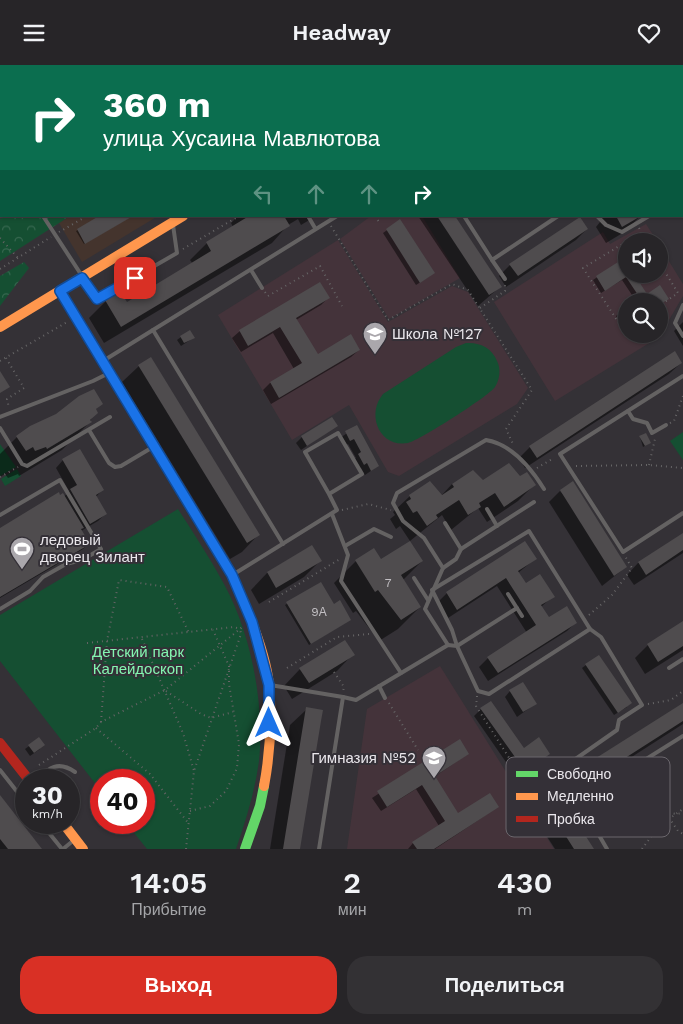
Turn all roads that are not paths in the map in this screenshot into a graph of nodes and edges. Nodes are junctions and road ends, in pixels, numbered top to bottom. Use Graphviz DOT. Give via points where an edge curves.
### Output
graph roads {
  1 [pos="44,217"];
  2 [pos="182,217"];
  3 [pos="309,217"];
  4 [pos="336,217"];
  5 [pos="465,217"];
  6 [pos="556,217"];
  7 [pos="598,217"];
  8 [pos="647,217"];
  9 [pos="173,223"];
  10 [pos="315,228"];
  11 [pos="492,260"];
  12 [pos="251,270"];
  13 [pos="82,278"];
  14 [pos="505,279"];
  15 [pos="262,288"];
  16 [pos="60,291"];
  17 [pos="683,305"];
  18 [pos="0,327"];
  19 [pos="153,330"];
  20 [pos="683,336"];
  21 [pos="103,361"];
  22 [pos="110,372"];
  23 [pos="683,376"];
  24 [pos="628,411"];
  25 [pos="0,417"];
  26 [pos="110,417"];
  27 [pos="666,425"];
  28 [pos="0,427"];
  29 [pos="89,430"];
  30 [pos="154,446"];
  31 [pos="544,489"];
  32 [pos="329,494"];
  33 [pos="534,501"];
  34 [pos="487,509"];
  35 [pos="683,513"];
  36 [pos="332,514"];
  37 [pos="0,515"];
  38 [pos="445,523"];
  39 [pos="497,526"];
  40 [pos="391,537"];
  41 [pos="283,544"];
  42 [pos="345,546"];
  43 [pos="461,549"];
  44 [pos="443,568"];
  45 [pos="232,575"];
  46 [pos="414,578"];
  47 [pos="432,590"];
  48 [pos="508,594"];
  49 [pos="428,600"];
  50 [pos="517,608"];
  51 [pos="0,609"];
  52 [pos="522,616"];
  53 [pos="590,629"];
  54 [pos="448,645"];
  55 [pos="457,646"];
  56 [pos="683,659"];
  57 [pos="669,668"];
  58 [pos="401,673"];
  59 [pos="269,685"];
  60 [pos="379,686"];
  61 [pos="343,697"];
  62 [pos="386,698"];
  63 [pos="683,738"];
  64 [pos="0,743"];
  65 [pos="578,757"];
  66 [pos="651,757"];
  67 [pos="20,769"];
  68 [pos="51,769"];
  69 [pos="70,769"];
  70 [pos="0,770"];
  71 [pos="15,789"];
  72 [pos="50,834"];
  73 [pos="72,834"];
  74 [pos="600,837"];
  75 [pos="76,839"];
  76 [pos="63,849"];
  77 [pos="83,849"];
  78 [pos="245,849"];
  79 [pos="319,849"];
  80 [pos="607,849"];
  1 -- 13 [label="lane"];
  2 -- 9 [label="street"];
  3 -- 10 [label="lane"];
  4 -- 10 [label="lane"];
  5 -- 11 [label="lane"];
  6 -- 11 [label="lane"];
  7 -- 8 [label="lane" via="606,225 622,232"];
  9 -- 13 [label="street"];
  9 -- 13 [label="lane" via="177,253 97,299"];
  10 -- 12 [label="lane"];
  11 -- 14 [label="lane"];
  12 -- 15 [label="lane"];
  12 -- 19 [label="lane"];
  13 -- 16 [label="street"];
  16 -- 18 [label="street"];
  16 -- 21 [label="street"];
  17 -- 20 [label="lane" via="675,323"];
  19 -- 21 [label="lane"];
  19 -- 41 [label="lane"];
  21 -- 22 [label="street"];
  22 -- 25 [label="lane"];
  22 -- 30 [label="street"];
  23 -- 24 [label="lane"];
  24 -- 27 [label="lane" via="633,419 646,423 652,433"];
  24 -- 35 [label="lane" via="560,454 623,552"];
  26 -- 29 [label="lane"];
  28 -- 29 [label="lane" via="22,464 29,466"];
  29 -- 30 [label="lane" via="109,463 115,467"];
  30 -- 45 [label="street"];
  31 -- 44 [label="lane" via="533,470 499,442 486,440 397,493 393,503 403,521 424,538"];
  32 -- 32 [label="lane" via="362,474 338,433 306,452"];
  32 -- 36 [label="lane" via="337,510"];
  33 -- 39 [label="lane"];
  34 -- 39 [label="lane"];
  36 -- 41 [label="lane"];
  36 -- 42 [label="lane"];
  37 -- 51 [label="lane" via="60,480 101,549 43,577 30,591"];
  38 -- 43 [label="lane"];
  39 -- 43 [label="lane"];
  40 -- 42 [label="lane" via="374,529"];
  41 -- 45 [label="lane"];
  42 -- 58 [label="lane" via="348,555 341,581"];
  43 -- 44 [label="lane" via="456,559"];
  44 -- 47 [label="lane"];
  45 -- 59 [label="street" via="252,622"];
  46 -- 49 [label="lane"];
  47 -- 49 [label="lane"];
  47 -- 53 [label="lane" via="529,531"];
  47 -- 55 [label="lane"];
  48 -- 50 [label="lane"];
  49 -- 54 [label="lane" via="425,609"];
  50 -- 52 [label="lane"];
  50 -- 55 [label="lane"];
  53 -- 55 [label="lane" via="489,694 478,691"];
  53 -- 65 [label="lane" via="601,637 642,705 619,719 617,730"];
  54 -- 55 [label="lane"];
  54 -- 58 [label="lane"];
  56 -- 57 [label="lane"];
  58 -- 60 [label="lane"];
  59 -- 61 [label="lane"];
  59 -- 78 [label="street" via="270,761 260,806"];
  60 -- 61 [label="lane" via="356,700"];
  60 -- 62 [label="lane"];
  61 -- 79 [label="lane"];
  63 -- 66 [label="lane"];
  64 -- 67 [label="street"];
  68 -- 69 [label="lane" via="66,765"];
  70 -- 71 [label="lane"];
  72 -- 76 [label="lane"];
  73 -- 75 [label="street"];
  74 -- 80 [label="lane"];
  75 -- 76 [label="lane"];
  75 -- 77 [label="street"];
}
